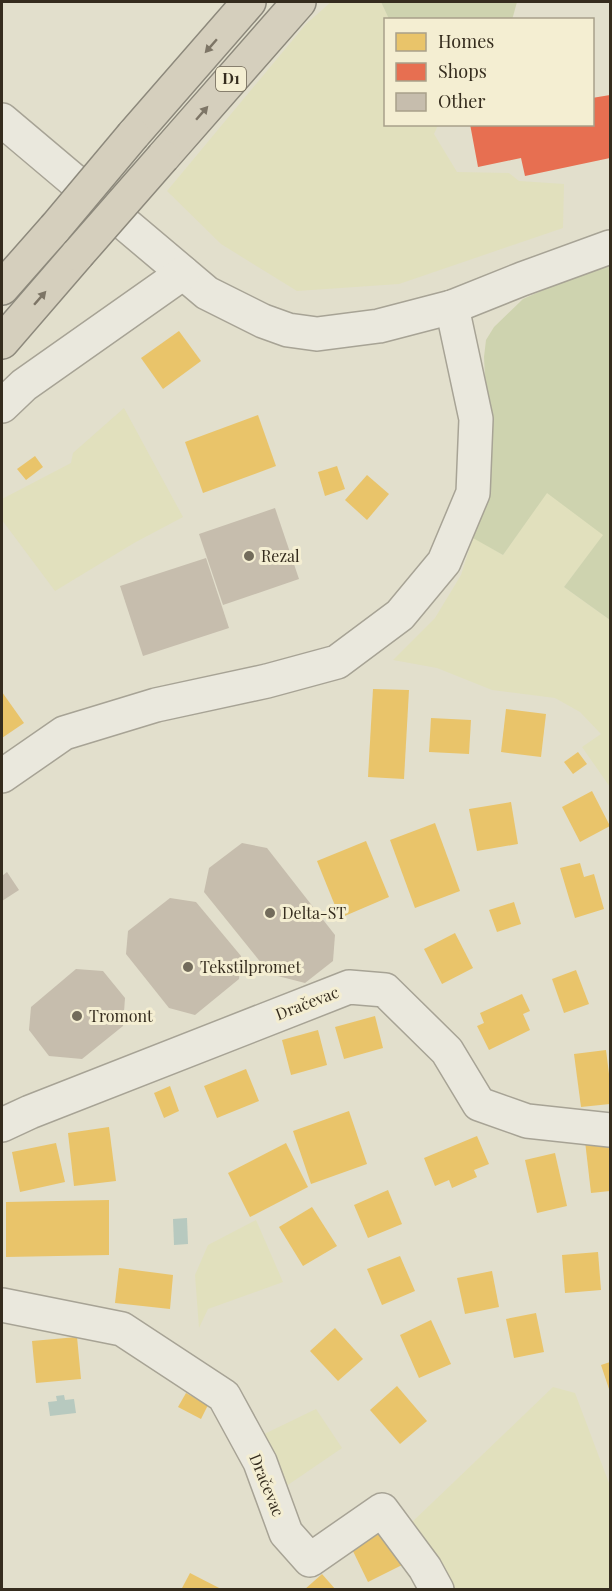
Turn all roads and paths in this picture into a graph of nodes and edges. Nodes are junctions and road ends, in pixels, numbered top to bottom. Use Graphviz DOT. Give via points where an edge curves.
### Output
graph roads {
  1 [pos="249,2"];
  2 [pos="299,2"];
  3 [pos="2,120"];
  4 [pos="610,247"];
  5 [pos="183,273"];
  6 [pos="2,288"];
  7 [pos="452,307"];
  8 [pos="2,342"];
  9 [pos="2,406"];
  10 [pos="2,776"];
  11 [pos="2,1125"];
  12 [pos="610,1130"];
  13 [pos="2,1305"];
  14 [pos="437,1590"];
  1 -- 6 [label="highway, D1, one-way, bridge"];
  8 -- 2 [label="highway, D1, one-way, bridge"];
  3 -- 5 [label="street"];
  4 -- 7 [label="street"];
  5 -- 7 [label="street" via="207,293 262,321 317,334 379,326"];
  5 -- 9 [label="street" via="24,385"];
  7 -- 10 [label="street" via="476,419 473,493 444,562 400,615 337,662 156,705 64,733"];
  11 -- 12 [label="street, Dračevac" via="349,987 385,990 447,1051 479,1104 527,1121"];
  13 -- 14 [label="street, Dračevac" via="122,1329 224,1396 260,1462 286,1533 310,1560 382,1510 426,1568"];
}
